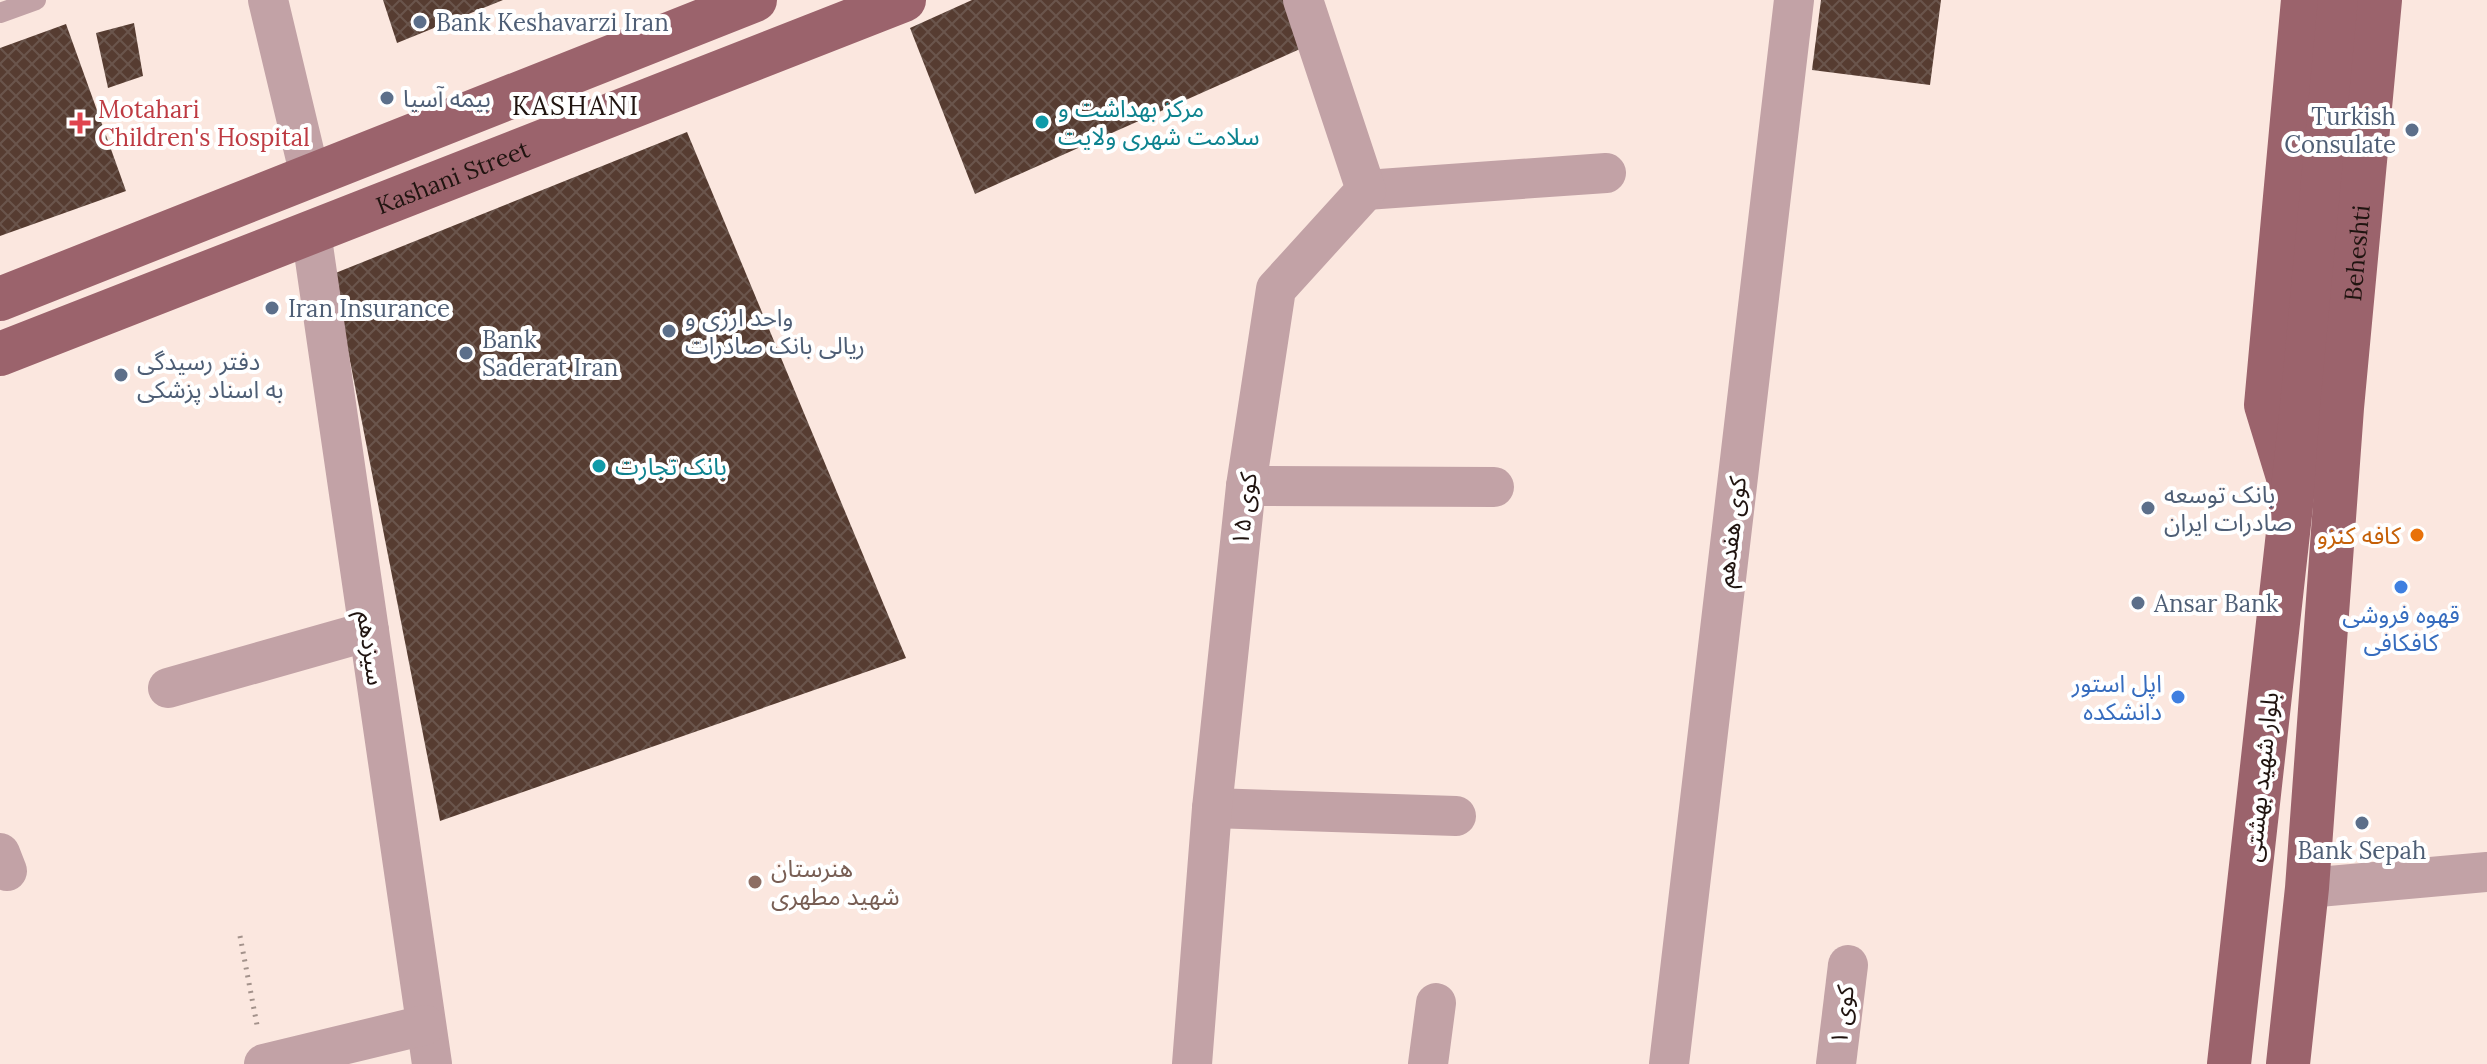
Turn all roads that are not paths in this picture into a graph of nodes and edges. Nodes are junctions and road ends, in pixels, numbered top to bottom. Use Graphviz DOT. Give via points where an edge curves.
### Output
graph roads {
  1 [pos="36,0"];
  2 [pos="268,0"];
  3 [pos="755,0"];
  4 [pos="904,0"];
  5 [pos="1303,0"];
  6 [pos="1794,0"];
  7 [pos="2303,0"];
  8 [pos="2340,0"];
  9 [pos="2380,0"];
  10 [pos="2410,0"];
  11 [pos="0,13"];
  12 [pos="1606,173"];
  13 [pos="310,176"];
  14 [pos="1366,190"];
  15 [pos="311,232"];
  16 [pos="0,299"];
  17 [pos="0,354"];
  18 [pos="1246,486"];
  19 [pos="1494,487"];
  20 [pos="2292,491"];
  21 [pos="2334,506"];
  22 [pos="369,631"];
  23 [pos="168,688"];
  24 [pos="1212,808"];
  25 [pos="1456,816"];
  26 [pos="2487,872"];
  27 [pos="2307,888"];
  28 [pos="1848,965"];
  29 [pos="1436,1003"];
  30 [pos="425,1025"];
  31 [pos="264,1064"];
  32 [pos="432,1064"];
  33 [pos="1192,1064"];
  34 [pos="1428,1064"];
  35 [pos="1669,1064"];
  36 [pos="1836,1064"];
  37 [pos="2229,1064"];
  38 [pos="2288,1064"];
  1 -- 11 [label="lane"];
  2 -- 13 [label="street"];
  3 -- 13 [label="main road"];
  4 -- 15 [label="main road, Kashani Street"];
  5 -- 14 [label="street"];
  6 -- 35 [label="street, کوی هفدهم"];
  7 -- 20 [label="main road" via="2266,405"];
  8 -- 20 [label="main road, Beheshti"];
  9 -- 21 [label="main road, Beheshti"];
  10 -- 21 [label="main road" via="2371,408"];
  12 -- 14 [label="street"];
  13 -- 16 [label="main road"];
  14 -- 18 [label="street, کوی ۱۵" via="1276,289"];
  15 -- 17 [label="main road, Kashani Street"];
  15 -- 22 [label="street, سیزدهم"];
  18 -- 19 [label="street"];
  18 -- 24 [label="street, کوی ۱۵"];
  20 -- 37 [label="main road, بلوار شهید بهشتی"];
  21 -- 27 [label="main road"];
  22 -- 23 [label="street"];
  22 -- 30 [label="street, سیزدهم"];
  24 -- 25 [label="street"];
  24 -- 33 [label="street, کوی ۱۵"];
  26 -- 27 [label="street"];
  27 -- 38 [label="main road"];
  28 -- 36 [label="street, کوی ۱"];
  29 -- 34 [label="street"];
  30 -- 31 [label="street"];
  30 -- 32 [label="street, سیزدهم"];
}
